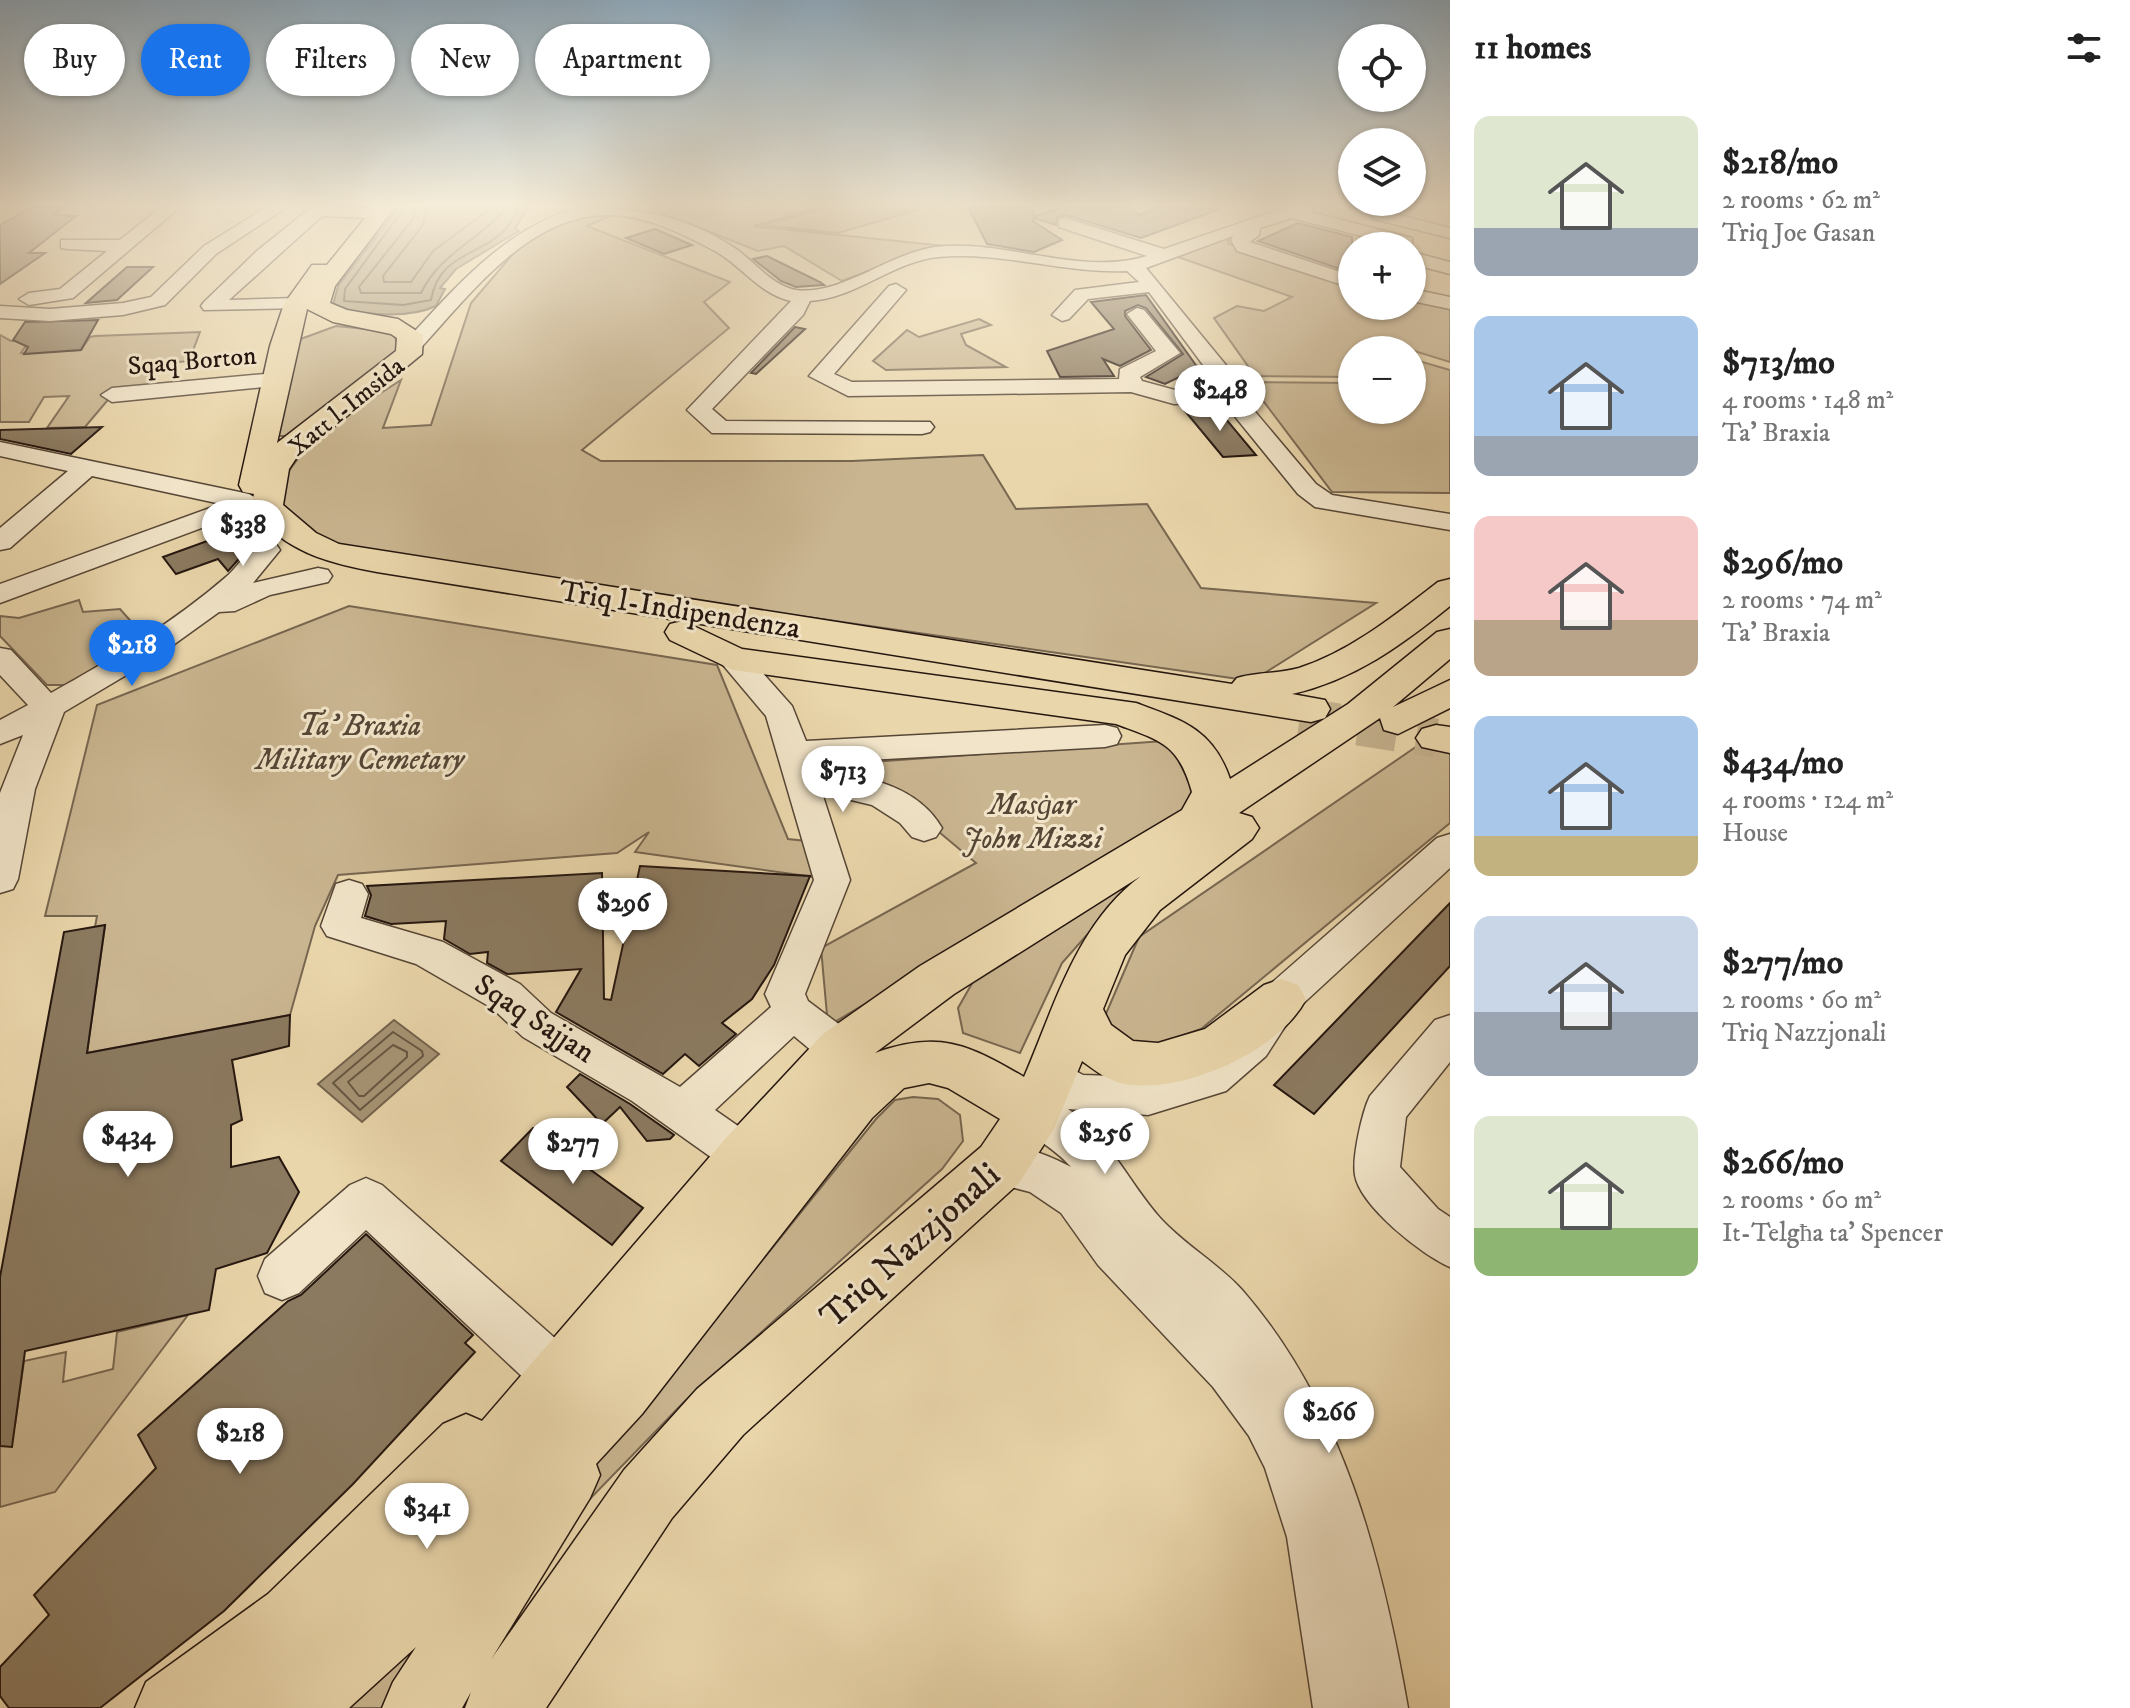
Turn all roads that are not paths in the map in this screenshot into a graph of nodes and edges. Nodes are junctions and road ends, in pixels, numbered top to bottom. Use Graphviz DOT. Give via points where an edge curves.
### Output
graph roads {
  1 [pos="1154,286"];
  2 [pos="75,287"];
  3 [pos="173,287"];
  4 [pos="231,287"];
  5 [pos="310,287"];
  6 [pos="323,287"];
  7 [pos="469,287"];
  8 [pos="773,287"];
  9 [pos="842,287"];
  10 [pos="1148,287"];
  11 [pos="896,290"];
  12 [pos="803,296"];
  13 [pos="0,298"];
  14 [pos="1426,298"];
  15 [pos="1450,303"];
  16 [pos="296,304"];
  17 [pos="0,312"];
  18 [pos="444,312"];
  19 [pos="1137,314"];
  20 [pos="1062,315"];
  21 [pos="375,323"];
  22 [pos="283,346"];
  23 [pos="410,348"];
  24 [pos="1132,385"];
  25 [pos="290,393"];
  26 [pos="362,393"];
  27 [pos="112,395"];
  28 [pos="1230,396"];
  29 [pos="922,427"];
  30 [pos="13,447"];
  31 [pos="86,468"];
  32 [pos="249,502"];
  33 [pos="1324,502"];
  34 [pos="1450,503"];
  35 [pos="1450,522"];
  36 [pos="0,542"];
  37 [pos="304,562"];
  38 [pos="1450,589"];
  39 [pos="0,594"];
  40 [pos="1450,607"];
  41 [pos="186,621"];
  42 [pos="683,632"];
  43 [pos="1450,640"];
  44 [pos="0,657"];
  45 [pos="733,659"];
  46 [pos="1017,660"];
  47 [pos="1450,669"];
  48 [pos="49,709"];
  49 [pos="1433,714"];
  50 [pos="0,733"];
  51 [pos="1105,736"];
  52 [pos="797,765"];
  53 [pos="9,783"];
  54 [pos="1198,820"];
  55 [pos="924,828"];
  56 [pos="1450,847"];
  57 [pos="0,879"];
  58 [pos="349,894"];
  59 [pos="1281,999"];
  60 [pos="1077,1006"];
  61 [pos="793,1012"];
  62 [pos="1450,1032"];
  63 [pos="858,1064"];
  64 [pos="966,1072"];
  65 [pos="1043,1094"];
  66 [pos="683,1112"];
  67 [pos="745,1156"];
  68 [pos="1000,1165"];
  69 [pos="1450,1244"];
  70 [pos="282,1276"];
  71 [pos="617,1310"];
  72 [pos="548,1366"];
  73 [pos="620,1392"];
  74 [pos="172,1708"];
  75 [pos="251,1708"];
  76 [pos="294,1708"];
  77 [pos="419,1708"];
  78 [pos="502,1708"];
  79 [pos="1343,1708"];
  80 [pos="1378,1708"];
  1 -- 28 [label="street" via="1226,380"];
  2 -- 13 [label="street" via="40,300"];
  3 -- 17 [label="street" via="158,301 123,309 50,315"];
  4 -- 16 [label="street" via="211,306"];
  5 -- 16 [label="main road, Xatt l-Imsida"];
  6 -- 21 [label="main road, Xatt l-Imsida" via="317,306 334,317"];
  7 -- 18 [label="street"];
  8 -- 12 [label="street"];
  9 -- 12 [label="street"];
  10 -- 20 [label="street" via="1082,294"];
  11 -- 24 [label="street" via="820,376 848,389"];
  12 -- 29 [label="street" via="796,311 699,410 720,428"];
  14 -- 15 [label="street"];
  16 -- 22 [label="main road, Xatt l-Imsida"];
  18 -- 21 [label="street"];
  18 -- 23 [label="street"];
  19 -- 24 [label="street" via="1169,353 1128,374"];
  21 -- 22 [label="main road" via="317,327"];
  21 -- 23 [label="main road, Xatt l-Imsida" via="410,335"];
  22 -- 25 [label="main road, Xatt l-Imsida"];
  23 -- 26 [label="main road, Xatt l-Imsida"];
  24 -- 28 [label="street" via="1174,397"];
  25 -- 26 [label="main road"];
  25 -- 27 [label="street, Sqaq Borton"];
  25 -- 32 [label="main road, Xatt l-Imsida"];
  26 -- 37 [label="main road, Xatt l-Imsida" via="286,451 274,469 267,507 297,539"];
  28 -- 33 [label="street" via="1307,489"];
  30 -- 31 [label="street"];
  31 -- 32 [label="street"];
  31 -- 36 [label="street"];
  32 -- 37 [label="main road, Xatt l-Imsida" via="255,538"];
  32 -- 39 [label="street"];
  33 -- 34 [label="street"];
  33 -- 35 [label="street"];
  37 -- 41 [label="street" via="261,589"];
  37 -- 41 [label="street" via="245,576"];
  37 -- 42 [label="main road, Triq l-Indipendenza"];
  37 -- 46 [label="main road, Triq l-Indipendenza"];
  38 -- 46 [label="main road" via="1364,653 1293,683 1222,686"];
  40 -- 49 [label="main road, Triq Nazzjonali"];
  41 -- 48 [label="street"];
  42 -- 45 [label="main road"];
  42 -- 46 [label="main road, Triq l-Indipendenza" via="1306,713"];
  43 -- 49 [label="main road, Triq Nazzjonali"];
  44 -- 48 [label="street"];
  45 -- 52 [label="street" via="781,713"];
  45 -- 54 [label="main road" via="1122,712 1171,730 1202,756 1213,792"];
  47 -- 49 [label="main road, Triq Nazzjonali"];
  48 -- 50 [label="street"];
  48 -- 53 [label="street"];
  49 -- 54 [label="main road, Triq Nazzjonali"];
  49 -- 60 [label="main road, Triq Nazzjonali" via="1223,838 1144,898 1105,946"];
  51 -- 52 [label="street"];
  52 -- 55 [label="street" via="886,796"];
  52 -- 61 [label="street" via="832,880 785,994"];
  53 -- 57 [label="street"];
  54 -- 63 [label="main road, Triq Nazzjonali" via="937,980"];
  56 -- 59 [label="street"];
  58 -- 66 [label="street, Sqaq Sajjan" via="340,926 429,953 506,996 537,1025"];
  59 -- 60 [label="main road" via="1221,1046 1158,1065 1123,1062 1093,1040"];
  59 -- 65 [label="street" via="1251,1044 1211,1078 1148,1096"];
  60 -- 65 [label="main road, Triq Nazzjonali"];
  61 -- 63 [label="street"];
  61 -- 66 [label="street"];
  62 -- 69 [label="street" via="1385,1110 1377,1174 1421,1225"];
  63 -- 64 [label="main road" via="891,1069 939,1063"];
  63 -- 65 [label="main road" via="891,1064 937,1049 976,1054"];
  63 -- 67 [label="main road, Triq Nazzjonali"];
  63 -- 73 [label="main road" via="843,1114"];
  64 -- 65 [label="main road"];
  64 -- 68 [label="main road" via="985,1086 1007,1124 1008,1145"];
  65 -- 68 [label="main road, Triq Nazzjonali"];
  65 -- 80 [label="street" via="1102,1169 1135,1223 1174,1266 1223,1306 1278,1385 1334,1498 1357,1580"];
  66 -- 67 [label="street, Sqaq Sajjan"];
  67 -- 71 [label="main road, Triq Nazzjonali"];
  68 -- 78 [label="main road, Triq Nazzjonali" via="720,1412 648,1494"];
  68 -- 79 [label="street" via="1029,1169 1078,1198 1105,1238 1243,1383 1267,1420 1288,1455 1305,1509 1326,1591"];
  70 -- 72 [label="street" via="366,1200"];
  71 -- 72 [label="main road, Triq Nazzjonali"];
  71 -- 75 [label="main road, Triq Nazzjonali" via="431,1532"];
  72 -- 74 [label="main road, Triq Nazzjonali" via="293,1619"];
  73 -- 76 [label="main road" via="461,1558"];
  73 -- 77 [label="main road"];
}
